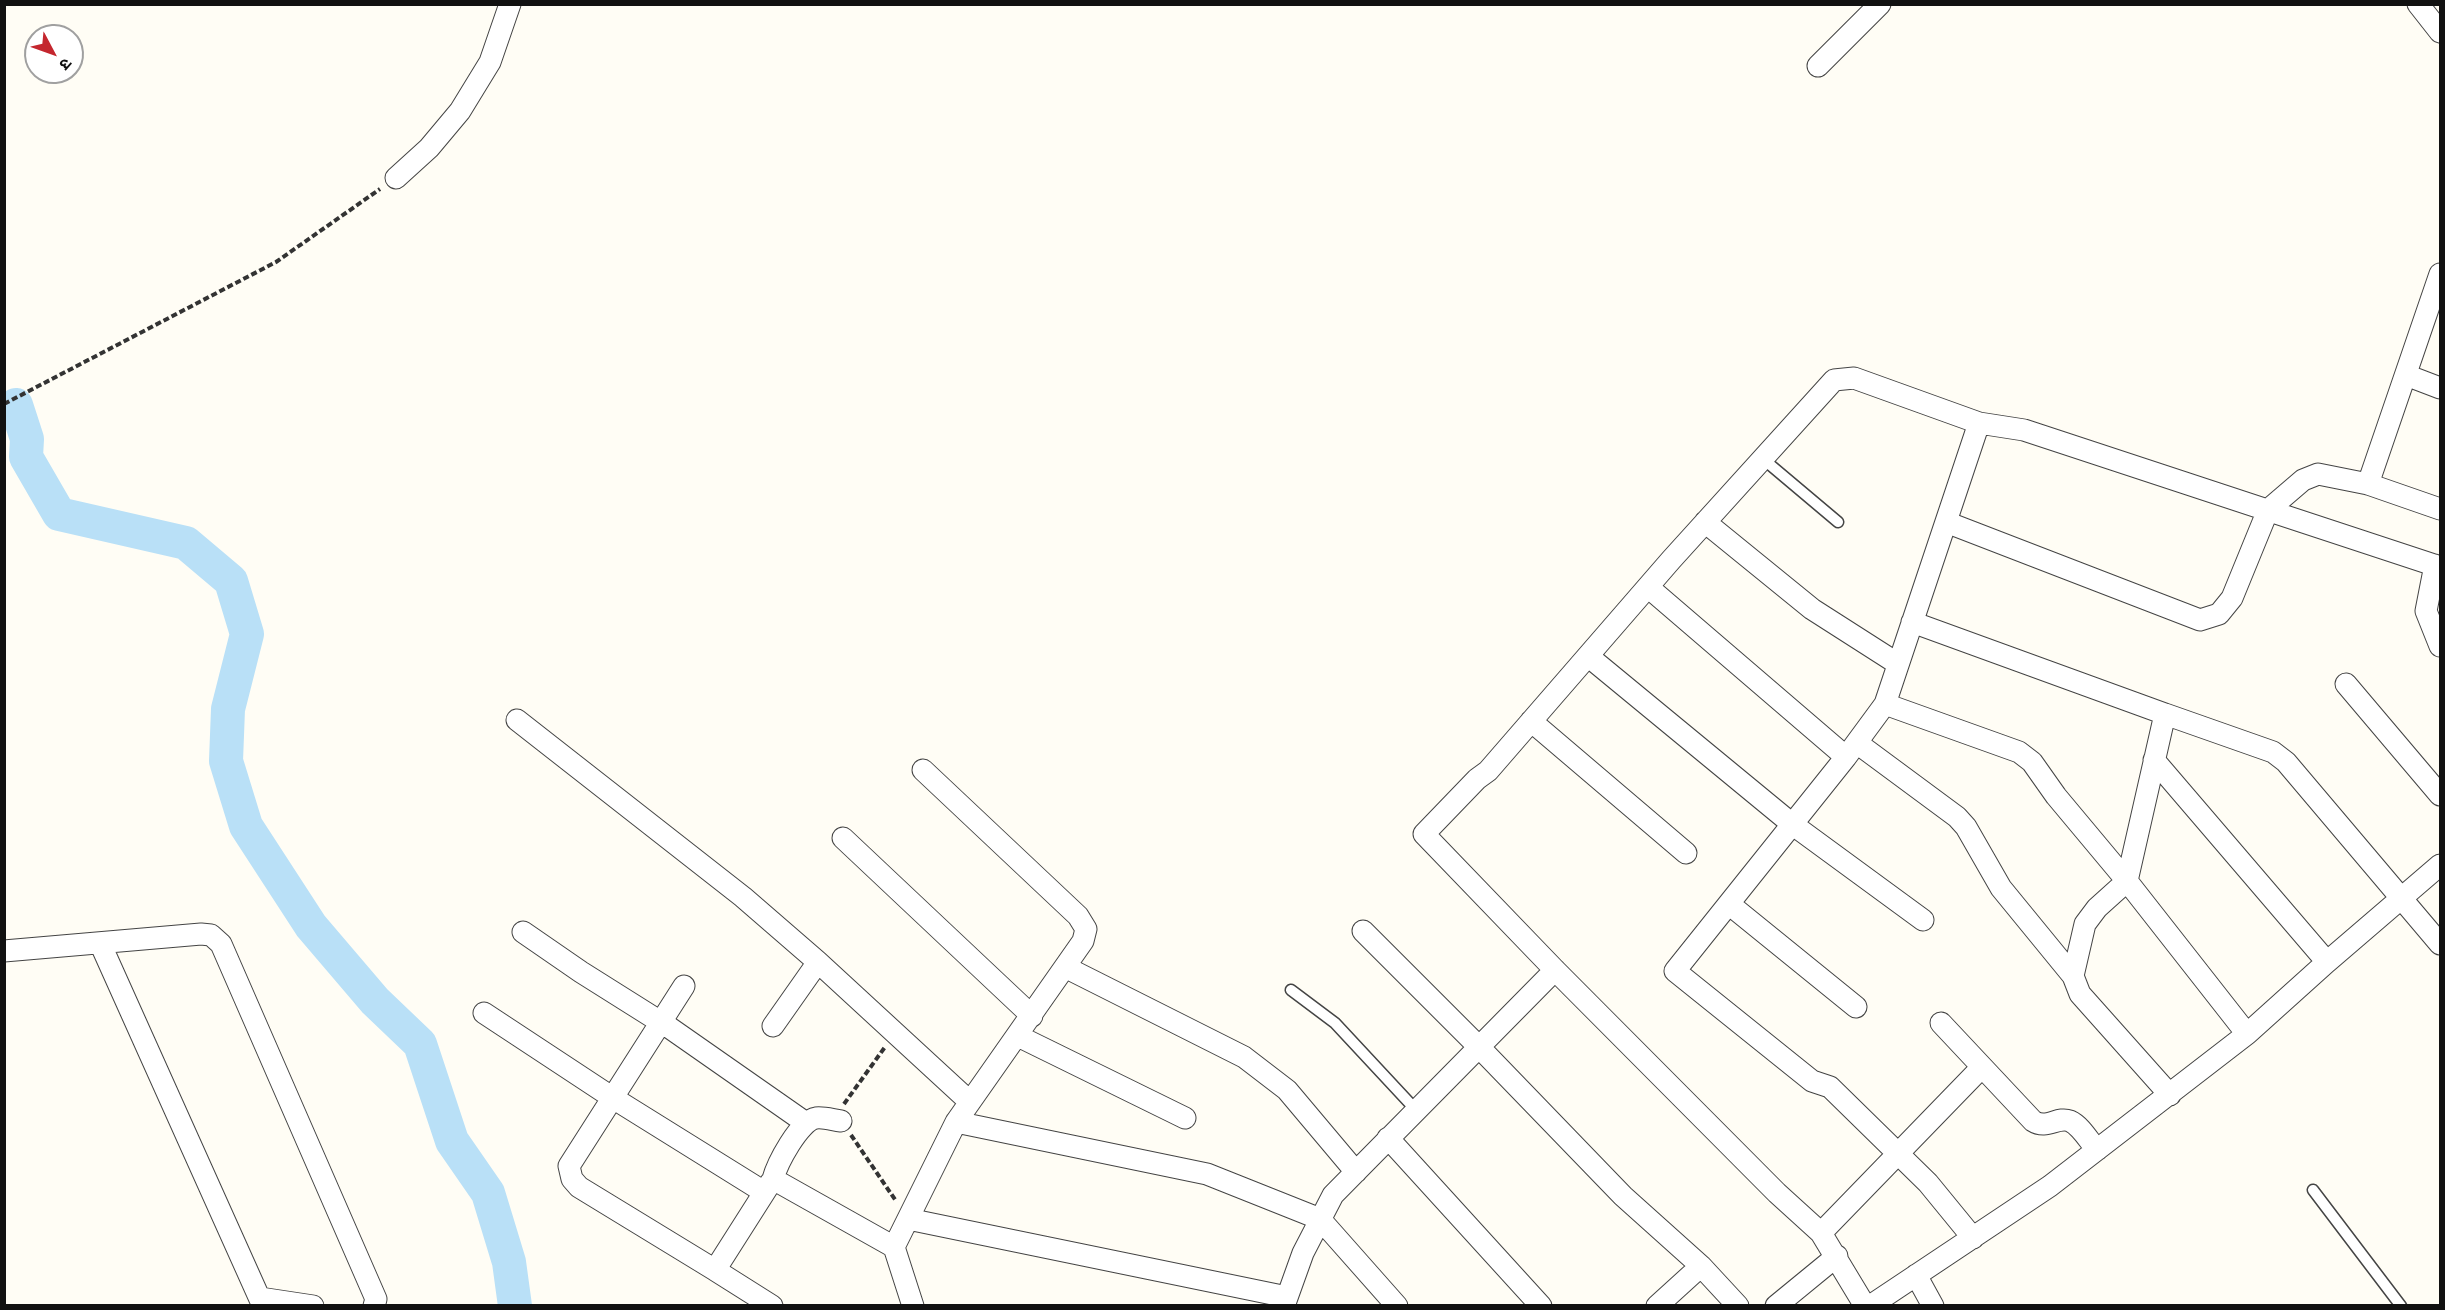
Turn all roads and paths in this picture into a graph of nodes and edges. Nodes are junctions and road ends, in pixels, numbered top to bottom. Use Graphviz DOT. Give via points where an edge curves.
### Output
graph roads {
  1 [pos="510,4"];
  2 [pos="1880,4"];
  3 [pos="2418,4"];
  4 [pos="2440,32"];
  5 [pos="1818,66"];
  6 [pos="396,178"];
  7 [pos="2440,274"];
  8 [pos="2406,375"];
  9 [pos="2440,388"];
  10 [pos="4,404"];
  11 [pos="1979,423"];
  12 [pos="1762,458"];
  13 [pos="2368,484"];
  14 [pos="2440,509"];
  15 [pos="2268,510"];
  16 [pos="1705,522"];
  17 [pos="1838,522"];
  18 [pos="1946,522"];
  19 [pos="2438,566"];
  20 [pos="1648,587"];
  21 [pos="1912,622"];
  22 [pos="2440,646"];
  23 [pos="1588,656"];
  24 [pos="1898,664"];
  25 [pos="2346,684"];
  26 [pos="1885,704"];
  27 [pos="2165,714"];
  28 [pos="517,720"];
  29 [pos="1531,722"];
  30 [pos="1851,750"];
  31 [pos="2154,760"];
  32 [pos="923,770"];
  33 [pos="2440,795"];
  34 [pos="1792,824"];
  35 [pos="843,838"];
  36 [pos="1686,853"];
  37 [pos="2440,865"];
  38 [pos="2127,881"];
  39 [pos="2402,898"];
  40 [pos="1729,904"];
  41 [pos="1923,920"];
  42 [pos="1363,931"];
  43 [pos="523,932"];
  44 [pos="100,943"];
  45 [pos="2440,944"];
  46 [pos="5,955"];
  47 [pos="818,962"];
  48 [pos="2327,962"];
  49 [pos="1065,967"];
  50 [pos="1555,970"];
  51 [pos="2073,976"];
  52 [pos="684,986"];
  53 [pos="1291,990"];
  54 [pos="1856,1007"];
  55 [pos="484,1013"];
  56 [pos="1032,1016"];
  57 [pos="661,1022"];
  58 [pos="1941,1023"];
  59 [pos="773,1026"];
  60 [pos="895,1033"];
  61 [pos="2247,1034"];
  62 [pos="1018,1036"];
  63 [pos="1479,1047"];
  64 [pos="1982,1068"];
  65 [pos="2170,1095"];
  66 [pos="613,1098"];
  67 [pos="970,1102"];
  68 [pos="1416,1110"];
  69 [pos="1185,1118"];
  70 [pos="841,1120"];
  71 [pos="956,1122"];
  72 [pos="806,1123"];
  73 [pos="1388,1138"];
  74 [pos="2097,1150"];
  75 [pos="1898,1152"];
  76 [pos="1356,1172"];
  77 [pos="769,1186"];
  78 [pos="2313,1190"];
  79 [pos="908,1219"];
  80 [pos="1320,1219"];
  81 [pos="1821,1233"];
  82 [pos="1973,1238"];
  83 [pos="894,1247"];
  84 [pos="1837,1256"];
  85 [pos="1701,1266"];
  86 [pos="715,1270"];
  87 [pos="1916,1275"];
  88 [pos="1285,1301"];
  89 [pos="261,1302"];
  90 [pos="313,1305"];
  91 [pos="374,1305"];
  92 [pos="772,1305"];
  93 [pos="913,1305"];
  94 [pos="1397,1305"];
  95 [pos="1541,1305"];
  96 [pos="1657,1305"];
  97 [pos="1738,1305"];
  98 [pos="1776,1305"];
  99 [pos="1867,1305"];
  100 [pos="1933,1305"];
  101 [pos="2401,1305"];
  1 -- 6 [label="street" via="490,62 460,111 429,148"];
  2 -- 5 [label="street"];
  3 -- 4 [label="street"];
  6 -- 10 [label="path" via="276,262"];
  7 -- 8 [label="street"];
  8 -- 9 [label="street"];
  8 -- 13 [label="street"];
  11 -- 12 [label="street" via="1854,378 1834,380"];
  11 -- 15 [label="street" via="2024,430"];
  11 -- 18 [label="street"];
  12 -- 16 [label="street"];
  12 -- 17 [label="lane"];
  13 -- 14 [label="street"];
  13 -- 15 [label="street" via="2318,474 2303,480"];
  15 -- 18 [label="street" via="2232,598 2219,614 2200,620"];
  15 -- 19 [label="street"];
  16 -- 20 [label="street"];
  16 -- 24 [label="street" via="1812,609"];
  18 -- 21 [label="street"];
  19 -- 22 [label="street" via="2426,611"];
  20 -- 23 [label="street"];
  20 -- 30 [label="street"];
  21 -- 24 [label="street"];
  21 -- 27 [label="street"];
  23 -- 29 [label="street"];
  23 -- 34 [label="street"];
  24 -- 26 [label="street"];
  25 -- 33 [label="street"];
  26 -- 30 [label="street"];
  26 -- 38 [label="street" via="2019,752 2032,762"];
  27 -- 31 [label="street"];
  27 -- 39 [label="street" via="2273,752 2286,762"];
  28 -- 47 [label="street" via="743,897"];
  29 -- 36 [label="street"];
  29 -- 50 [label="street" via="1424,834"];
  30 -- 34 [label="street"];
  30 -- 51 [label="street" via="1957,817 1995,879"];
  31 -- 38 [label="street"];
  31 -- 48 [label="street"];
  32 -- 49 [label="street" via="1078,916 1086,929 1083,941"];
  34 -- 40 [label="street"];
  34 -- 41 [label="street"];
  35 -- 56 [label="street"];
  37 -- 39 [label="street"];
  38 -- 51 [label="street" via="2085,924"];
  38 -- 61 [label="street"];
  39 -- 45 [label="street"];
  39 -- 48 [label="street"];
  40 -- 54 [label="street"];
  40 -- 75 [label="street" via="1675,971 1812,1081 1830,1087"];
  42 -- 63 [label="street"];
  43 -- 57 [label="street"];
  44 -- 46 [label="street"];
  44 -- 89 [label="street"];
  44 -- 91 [label="street" via="211,934 221,944 376,1299"];
  47 -- 59 [label="street"];
  47 -- 60 [label="street"];
  48 -- 61 [label="street"];
  49 -- 56 [label="street"];
  49 -- 76 [label="street" via="1244,1057 1287,1090"];
  50 -- 63 [label="street"];
  50 -- 81 [label="street"];
  51 -- 65 [label="street" via="2080,994"];
  52 -- 57 [label="street"];
  53 -- 68 [label="lane" via="1335,1023"];
  55 -- 66 [label="street"];
  56 -- 62 [label="street"];
  57 -- 66 [label="street"];
  57 -- 72 [label="street"];
  58 -- 64 [label="street"];
  60 -- 67 [label="street"];
  60 -- 70 [label="path" via="842,1107"];
  61 -- 65 [label="street"];
  62 -- 67 [label="street"];
  62 -- 69 [label="street"];
  63 -- 68 [label="street"];
  63 -- 85 [label="street" via="1623,1196"];
  64 -- 74 [label="street" via="2033,1121 2047,1125 2070,1121"];
  64 -- 75 [label="street"];
  65 -- 74 [label="street"];
  66 -- 77 [label="street"];
  66 -- 86 [label="street" via="569,1166 572,1179"];
  67 -- 71 [label="street"];
  68 -- 73 [label="street"];
  70 -- 72 [label="street" via="816,1118"];
  70 -- 79 [label="path"];
  71 -- 79 [label="street"];
  71 -- 80 [label="street" via="1207,1174"];
  72 -- 77 [label="street" via="777,1164"];
  73 -- 76 [label="street"];
  73 -- 95 [label="street"];
  74 -- 82 [label="street"];
  75 -- 81 [label="street"];
  75 -- 82 [label="street"];
  76 -- 80 [label="street" via="1333,1195"];
  77 -- 83 [label="street"];
  77 -- 86 [label="street"];
  78 -- 101 [label="lane"];
  79 -- 83 [label="street"];
  79 -- 88 [label="street"];
  80 -- 88 [label="street"];
  80 -- 94 [label="street"];
  81 -- 84 [label="street"];
  82 -- 87 [label="street"];
  83 -- 93 [label="street"];
  84 -- 98 [label="street"];
  84 -- 99 [label="street"];
  85 -- 96 [label="street"];
  85 -- 97 [label="street"];
  86 -- 92 [label="street"];
  87 -- 99 [label="street"];
  87 -- 100 [label="street"];
  89 -- 90 [label="street"];
}
